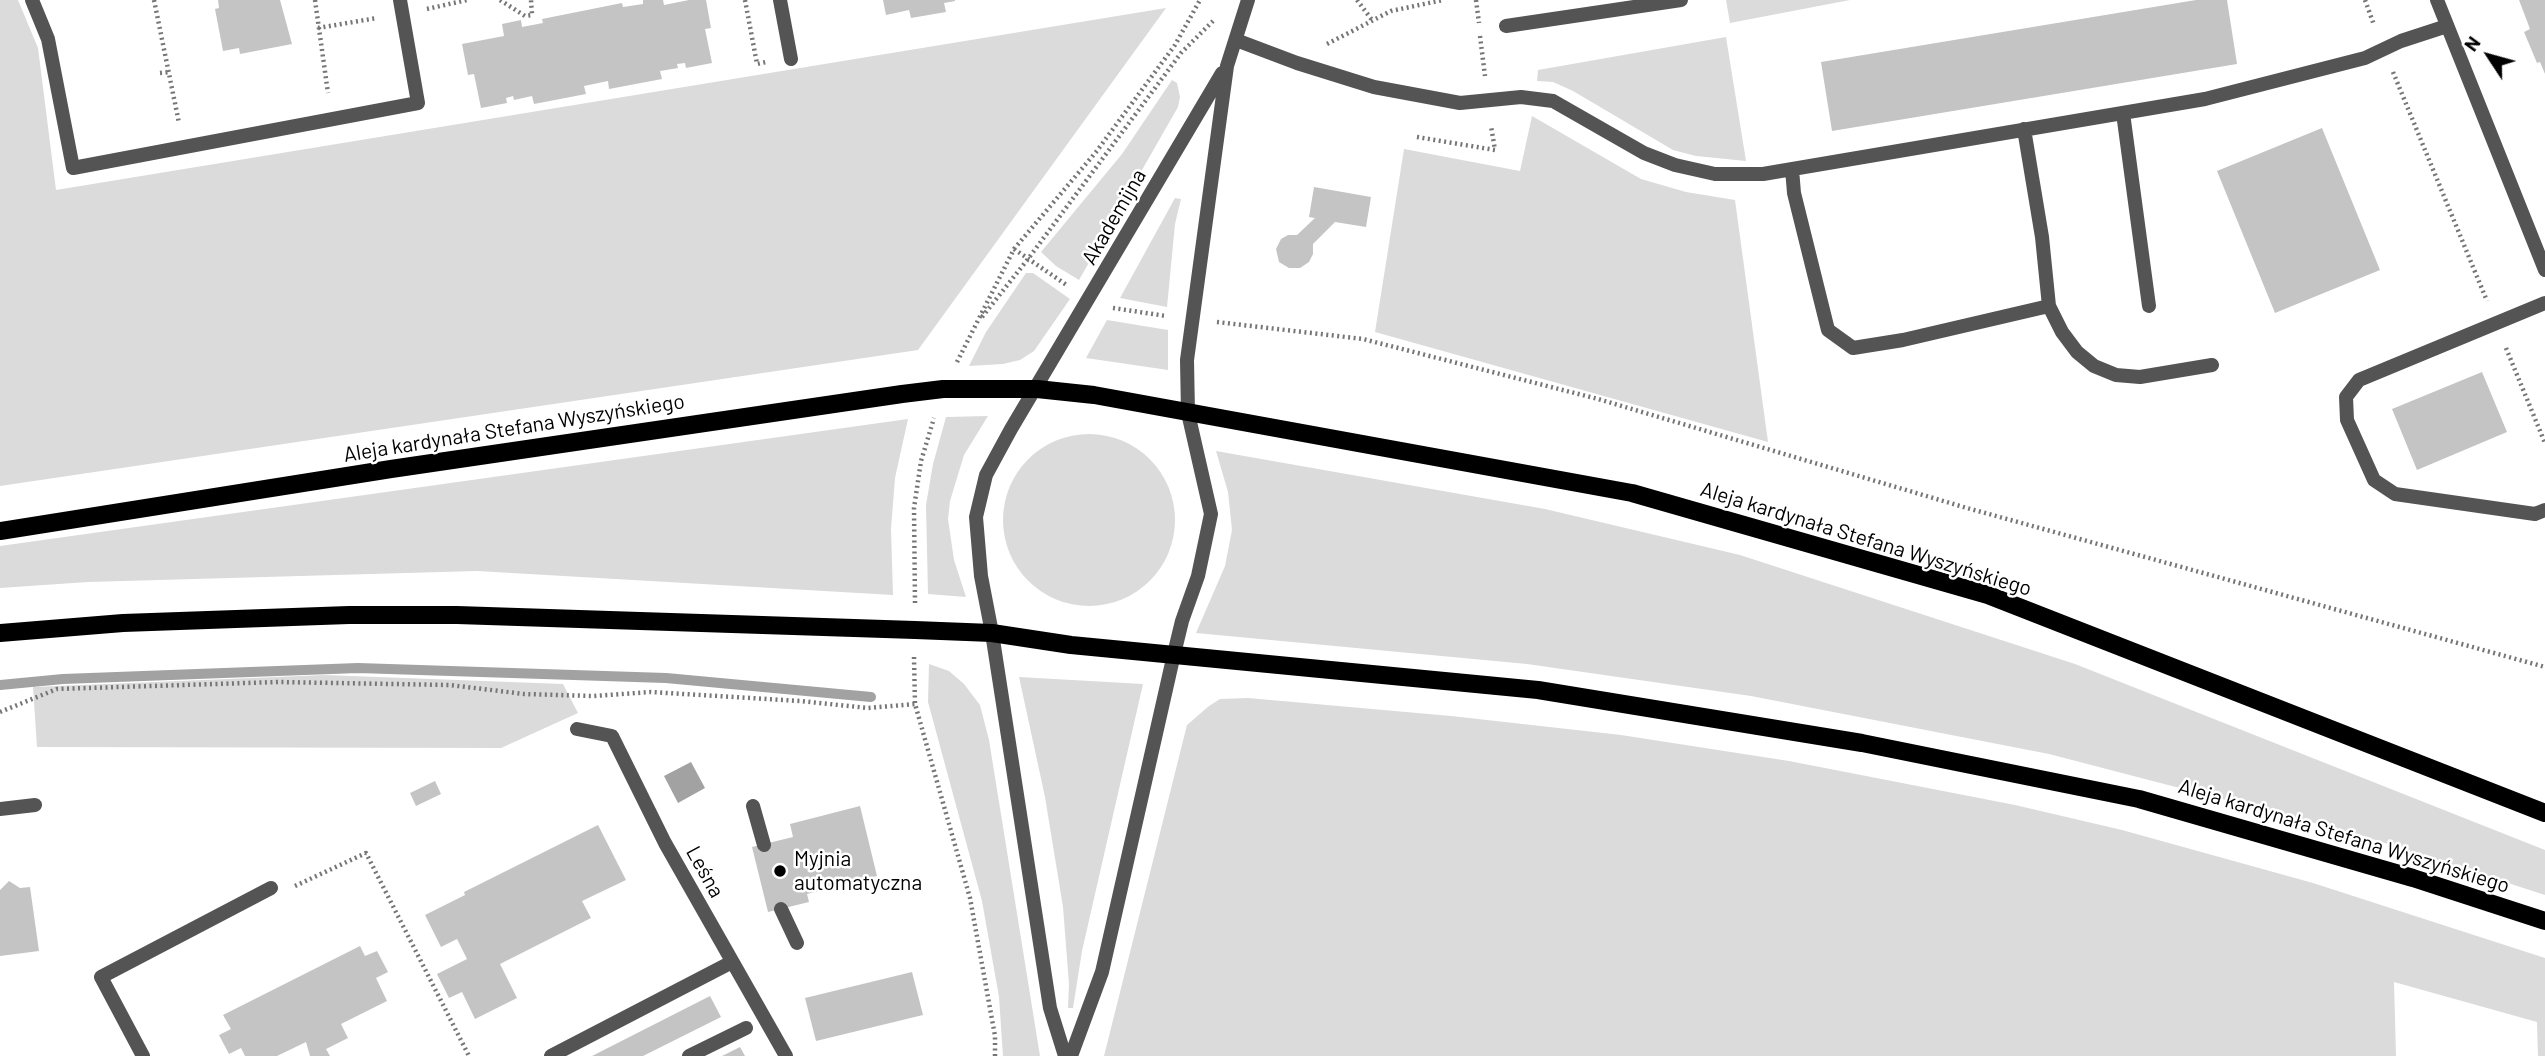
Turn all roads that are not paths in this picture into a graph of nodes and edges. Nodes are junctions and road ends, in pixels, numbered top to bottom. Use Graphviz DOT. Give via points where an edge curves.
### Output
graph roads {
  1 [pos="32,0"];
  2 [pos="400,0"];
  3 [pos="780,0"];
  4 [pos="1248,0"];
  5 [pos="1681,0"];
  6 [pos="2437,0"];
  7 [pos="1592,7"];
  8 [pos="1506,26"];
  9 [pos="2447,26"];
  10 [pos="1236,40"];
  11 [pos="791,59"];
  12 [pos="1227,66"];
  13 [pos="2123,113"];
  14 [pos="2024,129"];
  15 [pos="1792,169"];
  16 [pos="2545,270"];
  17 [pos="2545,303"];
  18 [pos="2049,306"];
  19 [pos="2149,306"];
  20 [pos="2212,365"];
  21 [pos="1037,389"];
  22 [pos="1188,413"];
  23 [pos="2545,510"];
  24 [pos="0,531"];
  25 [pos="0,633"];
  26 [pos="992,634"];
  27 [pos="1174,654"];
  28 [pos="578,729"];
  29 [pos="35,805"];
  30 [pos="753,806"];
  31 [pos="0,809"];
  32 [pos="2545,813"];
  33 [pos="764,845"];
  34 [pos="271,888"];
  35 [pos="781,909"];
  36 [pos="2545,921"];
  37 [pos="797,943"];
  38 [pos="732,962"];
  39 [pos="746,1028"];
  40 [pos="143,1056"];
  41 [pos="551,1056"];
  42 [pos="689,1056"];
  43 [pos="786,1056"];
  44 [pos="1065,1056"];
  45 [pos="1071,1056"];
  1 -- 2 [label="street" via="48,39 73,168 418,103"];
  3 -- 11 [label="street"];
  4 -- 10 [label="street, Akademijna"];
  5 -- 7 [label="street"];
  6 -- 9 [label="street"];
  7 -- 8 [label="street"];
  9 -- 13 [label="street" via="2365,58 2205,99"];
  9 -- 16 [label="street"];
  10 -- 12 [label="street, Akademijna"];
  10 -- 15 [label="street" via="1374,87 1460,103 1521,97 1553,101 1644,153 1675,165 1715,173"];
  12 -- 21 [label="street, Akademijna"];
  12 -- 22 [label="street, Akademijna" via="1187,360"];
  13 -- 14 [label="street"];
  13 -- 19 [label="street"];
  14 -- 15 [label="street"];
  14 -- 18 [label="street"];
  15 -- 18 [label="street" via="1828,330 1853,348"];
  17 -- 23 [label="street" via="2359,380 2346,397 2347,421 2374,480 2395,494 2535,514"];
  18 -- 20 [label="street" via="2077,352 2116,375 2140,377"];
  21 -- 22 [label="main road, Aleja kardynała Stefana Wyszyńskiego"];
  21 -- 24 [label="main road, Aleja kardynała Stefana Wyszyńskiego" via="943,389 849,401"];
  21 -- 26 [label="street, Akademijna" via="986,475 976,517"];
  22 -- 27 [label="street, Akademijna" via="1211,514"];
  22 -- 32 [label="main road, Aleja kardynała Stefana Wyszyńskiego" via="1632,493 1988,595"];
  25 -- 26 [label="main road" via="123,622 457,615"];
  26 -- 27 [label="main road, Aleja kardynała Stefana Wyszyńskiego"];
  26 -- 44 [label="street, Akademijna" via="1051,1009"];
  27 -- 36 [label="main road, Aleja kardynała Stefana Wyszyńskiego" via="1538,690 1862,743 2139,799"];
  27 -- 45 [label="street, Akademijna" via="1102,971"];
  28 -- 38 [label="street, Leśna" via="612,736"];
  29 -- 31 [label="street"];
  30 -- 33 [label="street"];
  34 -- 40 [label="street" via="102,977"];
  35 -- 37 [label="street"];
  38 -- 41 [label="street"];
  38 -- 43 [label="street, Leśna"];
  39 -- 42 [label="street"];
}
